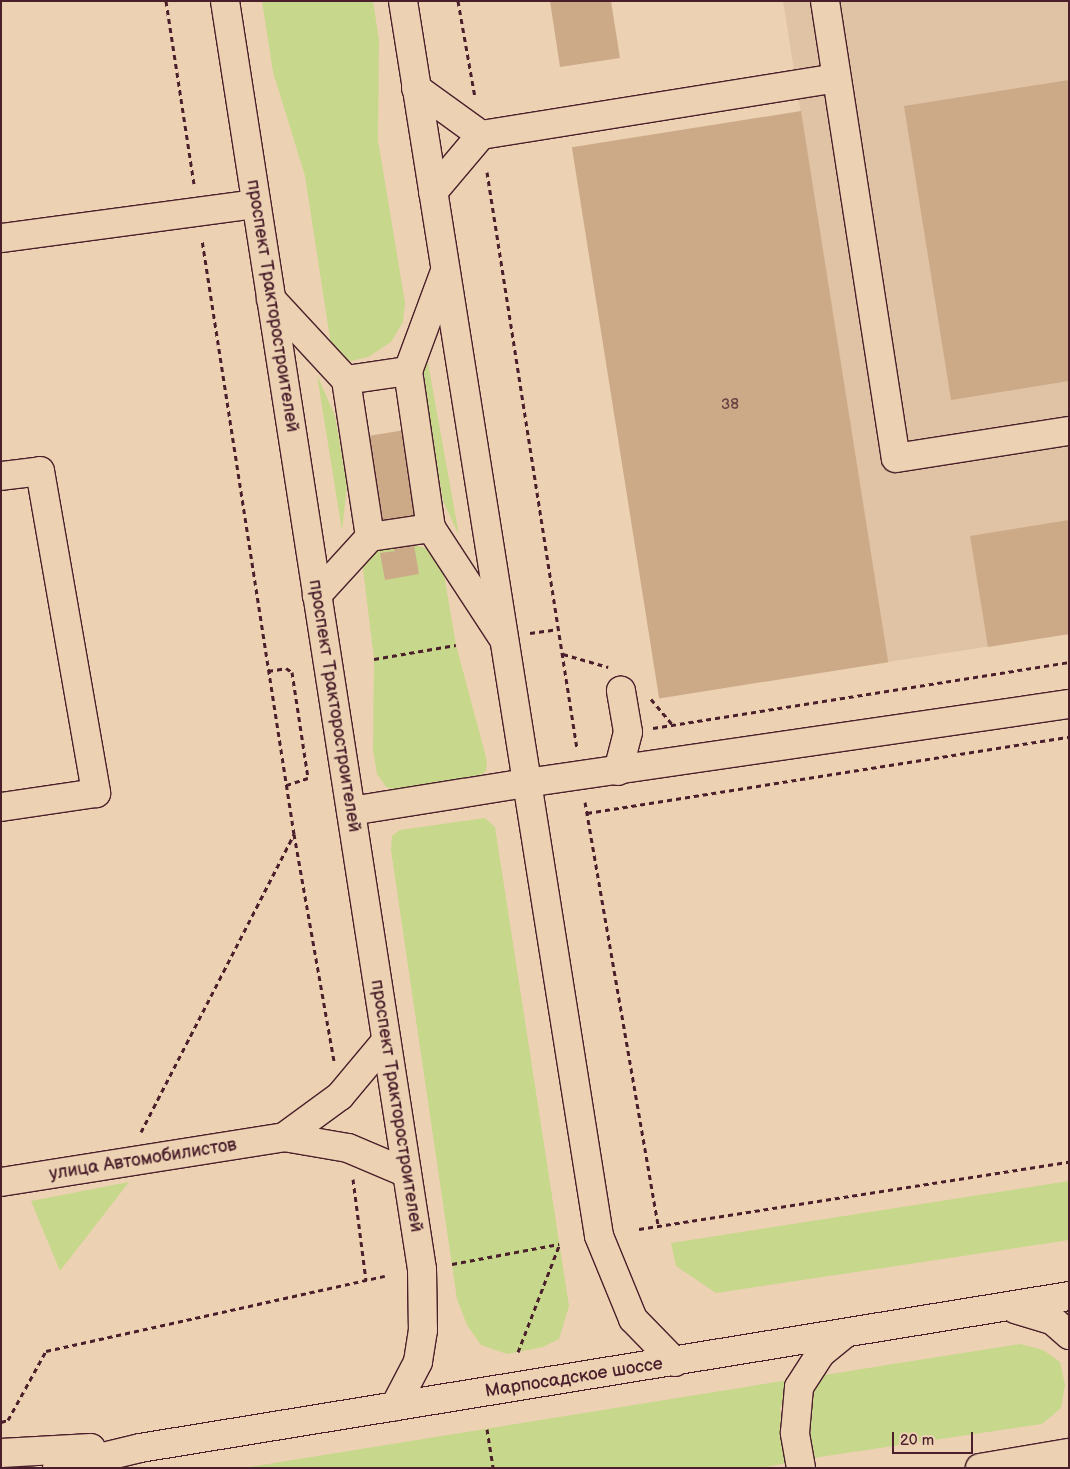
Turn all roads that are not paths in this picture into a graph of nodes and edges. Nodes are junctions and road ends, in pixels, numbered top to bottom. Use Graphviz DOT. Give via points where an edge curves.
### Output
graph roads {
  1 [pos="225,1"];
  2 [pos="403,1"];
  3 [pos="825,1"];
  4 [pos="836,78"];
  5 [pos="416,88"];
  6 [pos="481,135"];
  7 [pos="433,192"];
  8 [pos="256,204"];
  9 [pos="1,238"];
  10 [pos="445,271"];
  11 [pos="271,299"];
  12 [pos="408,371"];
  13 [pos="346,380"];
  14 [pos="1069,431"];
  15 [pos="1,476"];
  16 [pos="431,528"];
  17 [pos="370,537"];
  18 [pos="317,595"];
  19 [pos="516,636"];
  20 [pos="621,691"];
  21 [pos="1069,704"];
  22 [pos="618,771"];
  23 [pos="526,783"];
  24 [pos="1,807"];
  25 [pos="351,811"];
  26 [pos="386,1041"];
  27 [pos="284,1137"];
  28 [pos="407,1173"];
  29 [pos="1,1182"];
  30 [pos="1069,1296"];
  31 [pos="1008,1308"];
  32 [pos="843,1335"];
  33 [pos="1069,1335"];
  34 [pos="675,1362"];
  35 [pos="395,1406"];
  36 [pos="1069,1435"];
  37 [pos="140,1448"];
  38 [pos="1,1453"];
  39 [pos="1052,1460"];
  40 [pos="1015,1462"];
  41 [pos="57,1468"];
  42 [pos="801,1468"];
  43 [pos="980,1468"];
  1 -- 8 [label="main road, проспект Тракторостроителей"];
  2 -- 5 [label="main road"];
  3 -- 4 [label="main road"];
  4 -- 6 [label="main road"];
  4 -- 14 [label="main road" via="896,458"];
  5 -- 6 [label="main road"];
  5 -- 7 [label="main road"];
  6 -- 7 [label="main road"];
  7 -- 10 [label="main road"];
  8 -- 9 [label="main road"];
  8 -- 11 [label="main road, проспект Тракторостроителей"];
  10 -- 12 [label="main road"];
  10 -- 19 [label="main road"];
  11 -- 13 [label="main road"];
  11 -- 18 [label="main road, проспект Тракторостроителей"];
  12 -- 13 [label="main road"];
  12 -- 16 [label="main road"];
  13 -- 17 [label="main road"];
  15 -- 24 [label="main road" via="40,471 96,793"];
  16 -- 17 [label="main road"];
  16 -- 19 [label="main road"];
  17 -- 18 [label="main road"];
  18 -- 25 [label="main road, проспект Тракторостроителей"];
  19 -- 23 [label="main road"];
  20 -- 22 [label="main road" via="628,732"];
  21 -- 22 [label="main road"];
  22 -- 23 [label="main road"];
  23 -- 25 [label="main road"];
  23 -- 34 [label="main road" via="599,1236 633,1319"];
  25 -- 26 [label="main road, проспект Тракторостроителей"];
  26 -- 27 [label="main road, улица Автомобилистов" via="340,1096"];
  26 -- 28 [label="main road, проспект Тракторостроителей"];
  27 -- 28 [label="main road, улица Автомобилистов" via="348,1148"];
  27 -- 29 [label="main road, улица Автомобилистов"];
  28 -- 35 [label="main road, проспект Тракторостроителей" via="422,1270 423,1330 418,1362"];
  30 -- 31 [label="main road, Марпосадское шоссе"];
  31 -- 32 [label="main road, Марпосадское шоссе"];
  31 -- 33 [label="main road, Марпосадское шоссе" via="1052,1320"];
  32 -- 34 [label="main road, Марпосадское шоссе"];
  32 -- 42 [label="main road" via="821,1353 799,1387 795,1433"];
  34 -- 35 [label="main road, Марпосадское шоссе"];
  35 -- 37 [label="main road, Марпосадское шоссе"];
  36 -- 40 [label="main road"];
  37 -- 38 [label="main road, Марпосадское шоссе"];
  37 -- 41 [label="main road, Марпосадское шоссе"];
  39 -- 40 [label="main road"];
  40 -- 43 [label="main road"];
}
